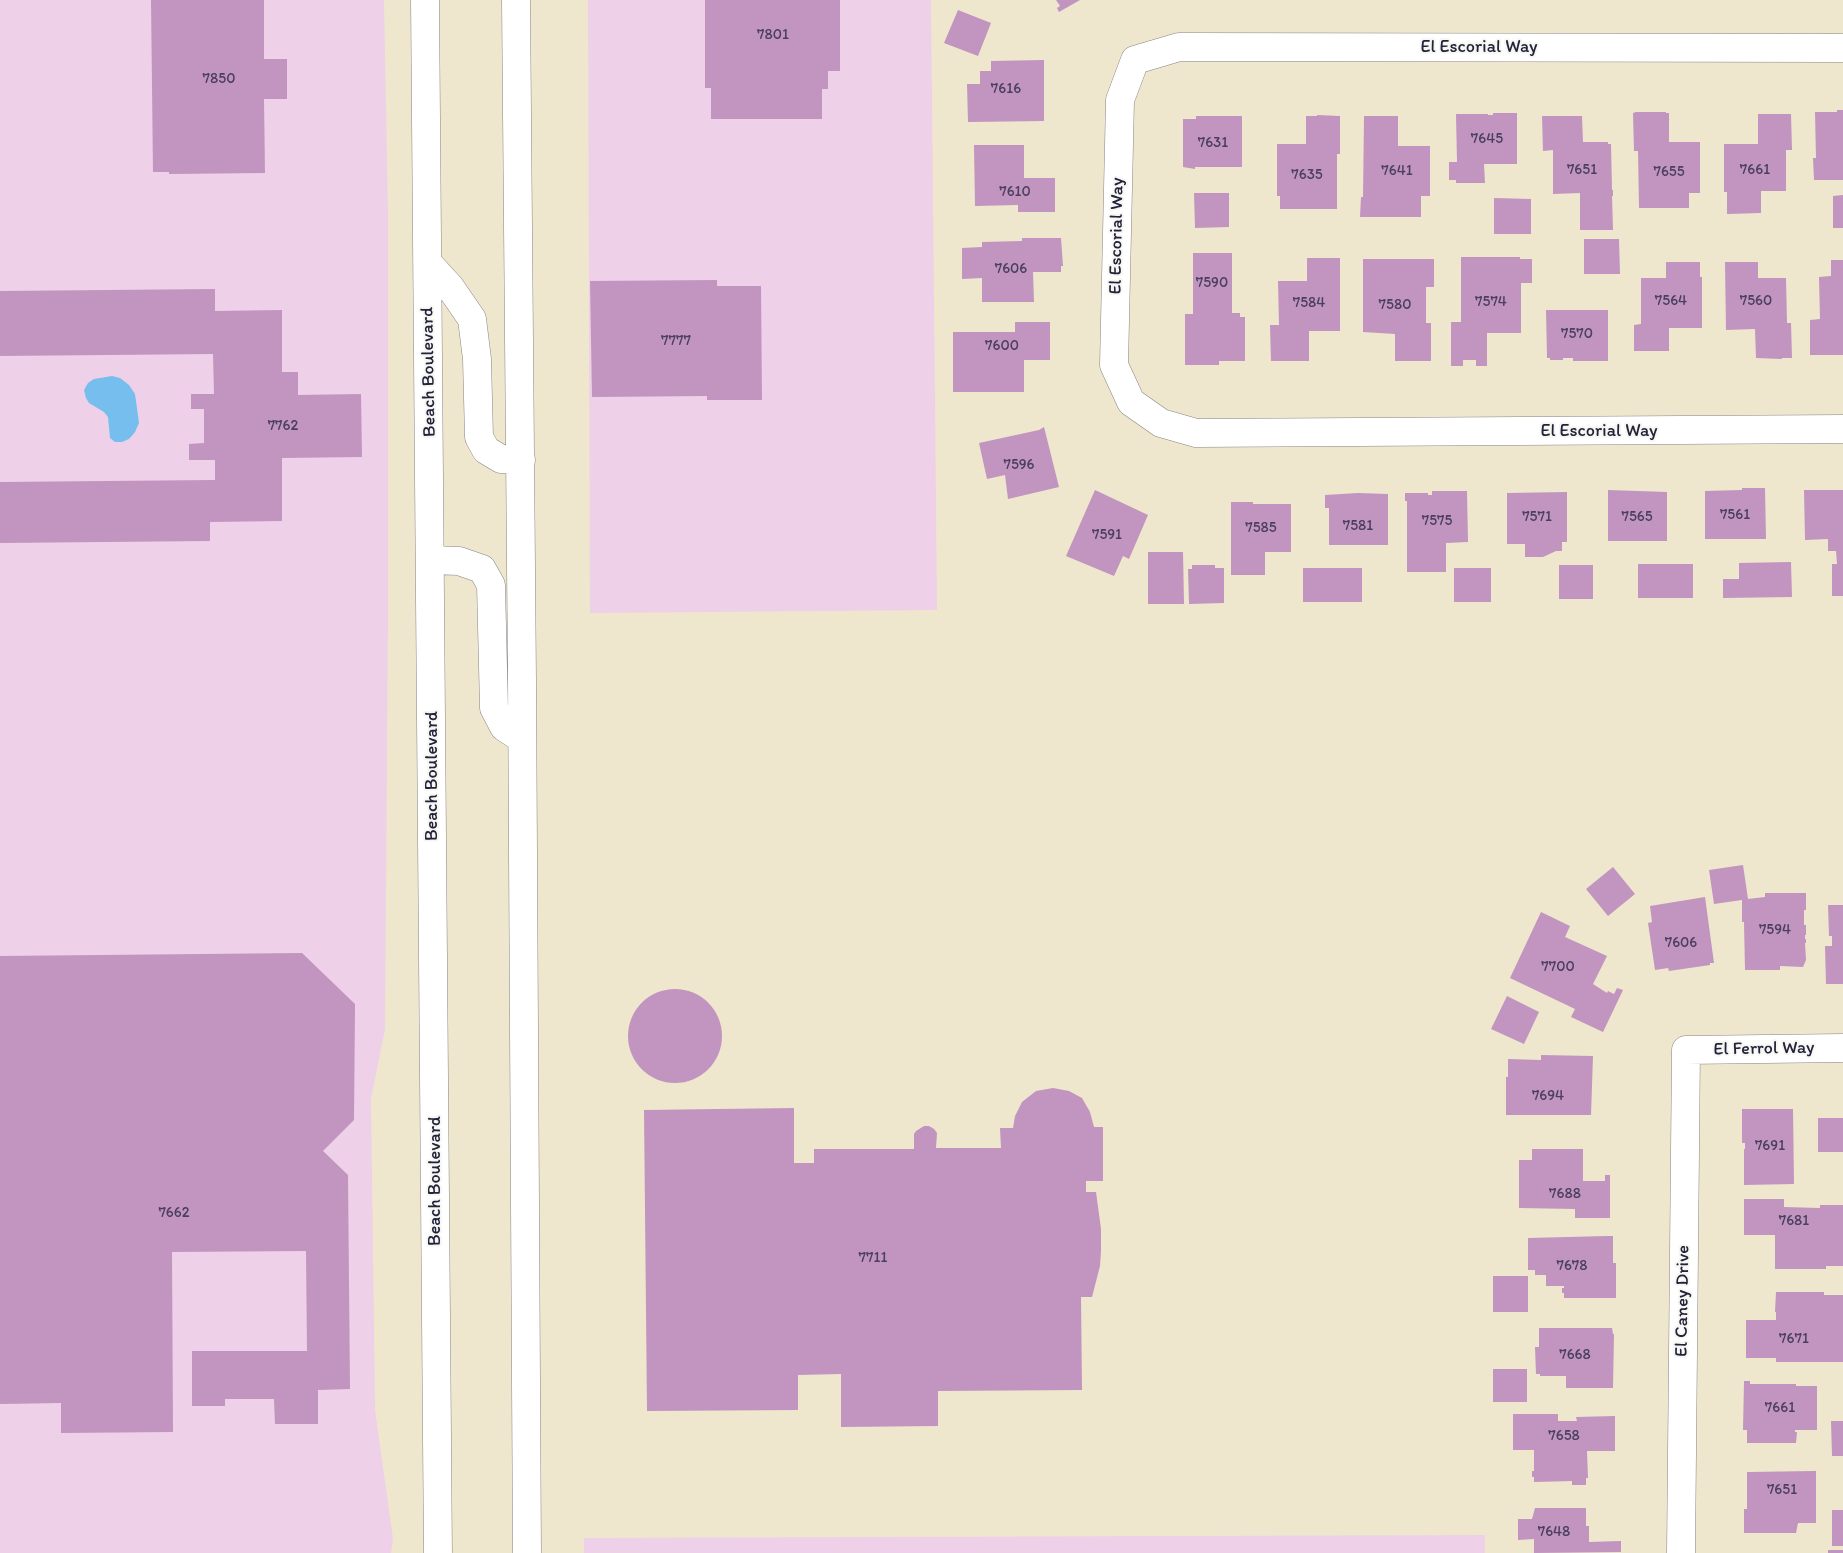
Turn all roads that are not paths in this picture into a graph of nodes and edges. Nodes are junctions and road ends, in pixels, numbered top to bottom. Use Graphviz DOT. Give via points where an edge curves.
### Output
graph roads {
  1 [pos="425,0"];
  2 [pos="516,0"];
  3 [pos="1843,48"];
  4 [pos="428,263"];
  5 [pos="1843,429"];
  6 [pos="520,460"];
  7 [pos="430,560"];
  8 [pos="522,739"];
  9 [pos="1843,1048"];
  10 [pos="1686,1050"];
  11 [pos="438,1553"];
  12 [pos="527,1553"];
  13 [pos="1681,1553"];
  1 -- 4 [label="main road, Beach Boulevard"];
  2 -- 6 [label="main road"];
  3 -- 5 [label="main road, El Escorial Way" via="1179,47 1135,60 1120,100 1114,365 1131,402 1160,422 1196,433"];
  4 -- 6 [label="main road" via="472,319 477,359 479,437 486,450 500,458"];
  4 -- 7 [label="main road, Beach Boulevard"];
  6 -- 8 [label="main road"];
  7 -- 8 [label="main road" via="459,560 482,569 491,584 494,708 504,727"];
  7 -- 11 [label="main road, Beach Boulevard"];
  8 -- 12 [label="main road"];
  9 -- 10 [label="main road, El Ferrol Way"];
  10 -- 13 [label="main road, El Caney Drive"];
}
